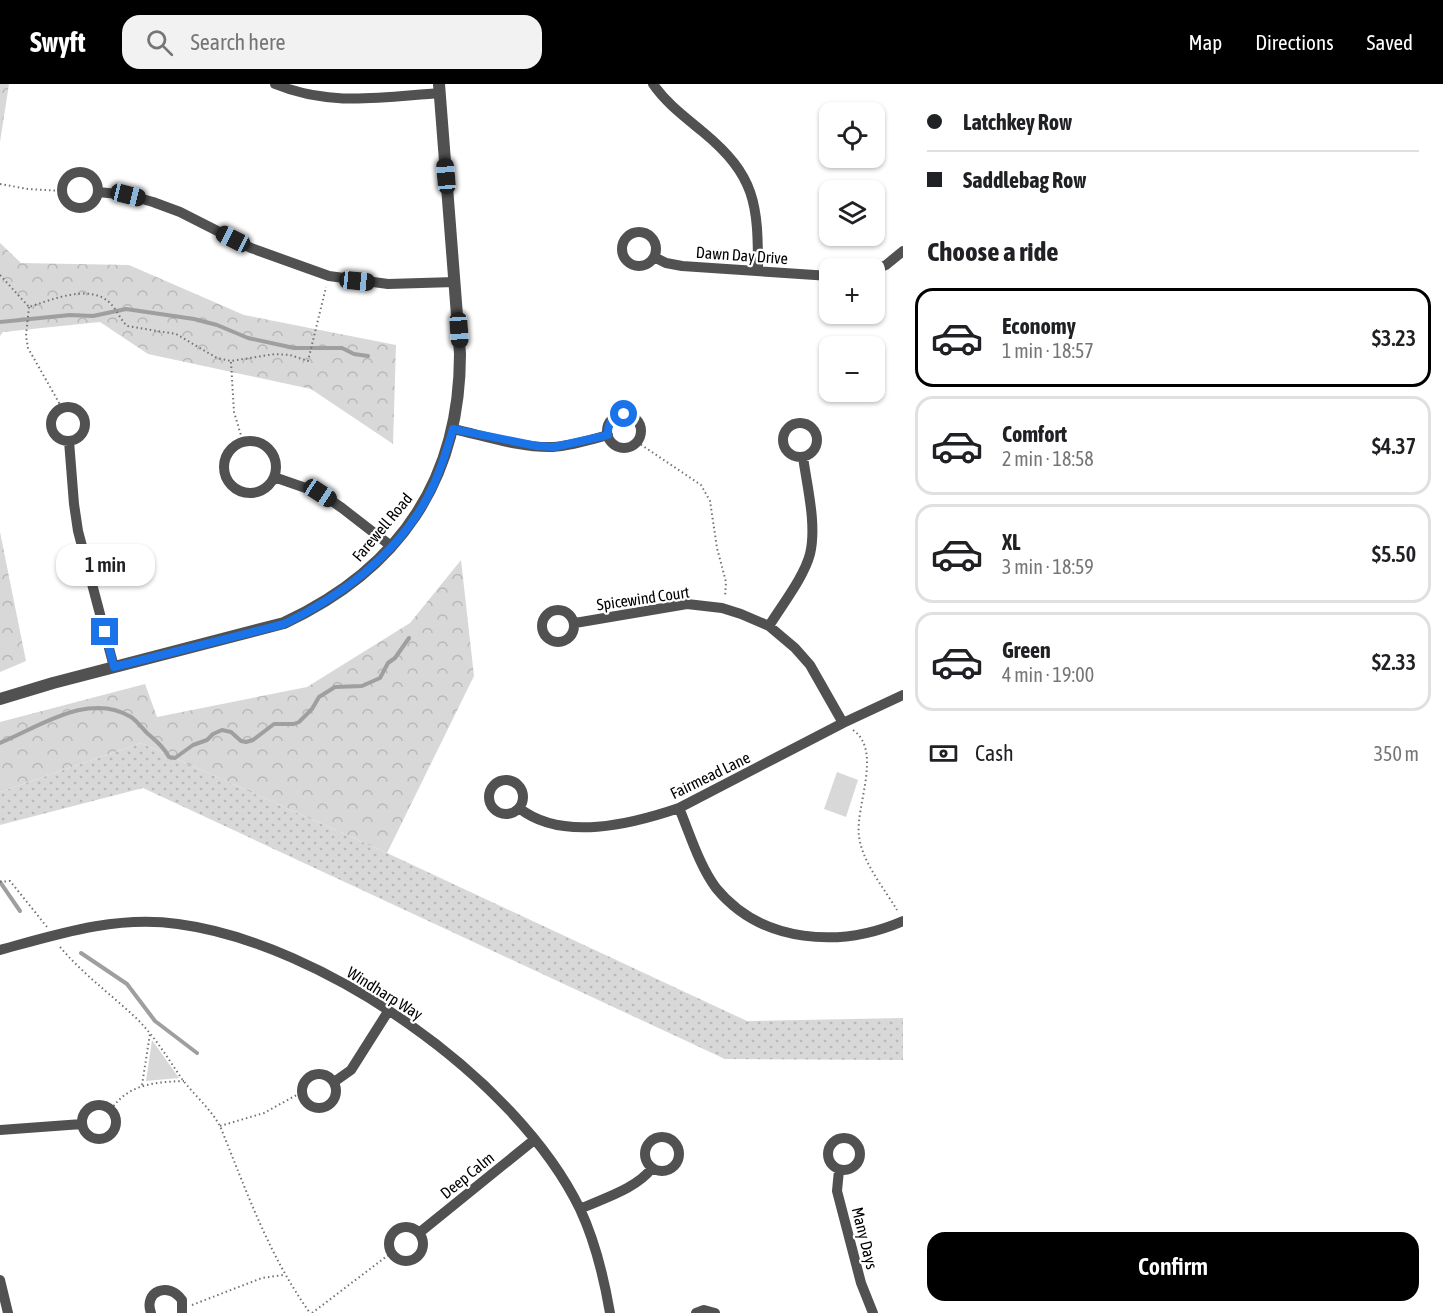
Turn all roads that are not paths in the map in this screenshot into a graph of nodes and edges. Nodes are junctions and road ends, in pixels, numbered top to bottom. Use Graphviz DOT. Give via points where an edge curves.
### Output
graph roads {
  1 [pos="275,84"];
  2 [pos="652,84"];
  3 [pos="439,88"];
  4 [pos="98,192"];
  5 [pos="903,251"];
  6 [pos="654,257"];
  7 [pos="885,265"];
  8 [pos="758,270"];
  9 [pos="819,275"];
  10 [pos="455,282"];
  11 [pos="453,429"];
  12 [pos="608,435"];
  13 [pos="69,441"];
  14 [pos="803,457"];
  15 [pos="274,477"];
  16 [pos="391,546"];
  17 [pos="575,623"];
  18 [pos="769,626"];
  19 [pos="114,667"];
  20 [pos="903,695"];
  21 [pos="0,699"];
  22 [pos="843,723"];
  23 [pos="519,808"];
  24 [pos="679,808"];
  25 [pos="903,921"];
  26 [pos="0,950"];
  27 [pos="389,1011"];
  28 [pos="334,1082"];
  29 [pos="82,1124"];
  30 [pos="0,1130"];
  31 [pos="534,1140"];
  32 [pos="652,1168"];
  33 [pos="839,1170"];
  34 [pos="580,1209"];
  35 [pos="419,1233"];
  36 [pos="0,1280"];
  37 [pos="183,1310"];
  38 [pos="8,1313"];
  39 [pos="151,1313"];
  40 [pos="610,1313"];
  41 [pos="696,1313"];
  42 [pos="715,1313"];
  43 [pos="873,1313"];
  1 -- 3 [label="street" via="306,95 350,100"];
  2 -- 8 [label="street" via="721,147 743,176 758,225"];
  3 -- 10 [label="street, Farewell Road"];
  4 -- 4 [label="street" via="95,180 84,173 68,177 62,191 66,202 83,208 93,203"];
  4 -- 10 [label="street" via="153,202 251,248 329,276 388,284"];
  5 -- 7 [label="street"];
  6 -- 8 [label="street, Dawn Day Drive" via="681,266"];
  8 -- 9 [label="street, Dawn Day Drive"];
  10 -- 11 [label="street, Farewell Road" via="460,384"];
  11 -- 12 [label="street" via="537,446 562,446"];
  11 -- 16 [label="street, Farewell Road" via="427,499"];
  12 -- 12 [label="street" via="611,442 624,448 637,442 640,428 637,421 624,414 610,421"];
  13 -- 13 [label="street" via="59,438 51,427 52,418 62,408 76,408 85,418 83,434"];
  13 -- 19 [label="street" via="78,531"];
  14 -- 18 [label="street" via="812,530 809,556"];
  15 -- 15 [label="street" via="259,491 250,493 235,488 229,483 225,458 232,448 253,441 268,447 274,455"];
  15 -- 16 [label="street" via="320,493"];
  16 -- 19 [label="street, Farewell Road" via="344,589 284,624"];
  17 -- 18 [label="street, Spicewind Court" via="687,604 722,608"];
  18 -- 22 [label="street, Spicewind Court" via="810,665"];
  19 -- 21 [label="street, Farewell Road"];
  20 -- 22 [label="street, Fairmead Lane"];
  22 -- 24 [label="street, Fairmead Lane"];
  23 -- 24 [label="street, Fairmead Lane" via="544,822 601,827 635,822"];
  24 -- 25 [label="street" via="710,879 735,905 758,920 794,934 832,938 872,934"];
  26 -- 27 [label="street, Windharp Way" via="85,927 177,923 246,939 280,953"];
  27 -- 28 [label="street" via="351,1070"];
  27 -- 31 [label="street, Windharp Way" via="470,1073"];
  28 -- 28 [label="street" via="326,1075 314,1075 305,1081 303,1098 310,1107 324,1108 337,1095"];
  29 -- 29 [label="street" via="89,1137 104,1139 115,1129 115,1116 105,1106 97,1105 84,1113"];
  29 -- 30 [label="street"];
  31 -- 34 [label="street, Windharp Way"];
  31 -- 35 [label="street, Deep Calm"];
  32 -- 34 [label="street" via="646,1177"];
  33 -- 43 [label="street, Many Days" via="837,1191 861,1284"];
  34 -- 40 [label="street, Windharp Way"];
  35 -- 35 [label="street" via="406,1227 394,1231 388,1242 391,1253 401,1261 414,1259 423,1246"];
  36 -- 38 [label="street"];
  37 -- 39 [label="street" via="179,1294 167,1289 153,1295"];
  41 -- 42 [label="street"];
}
